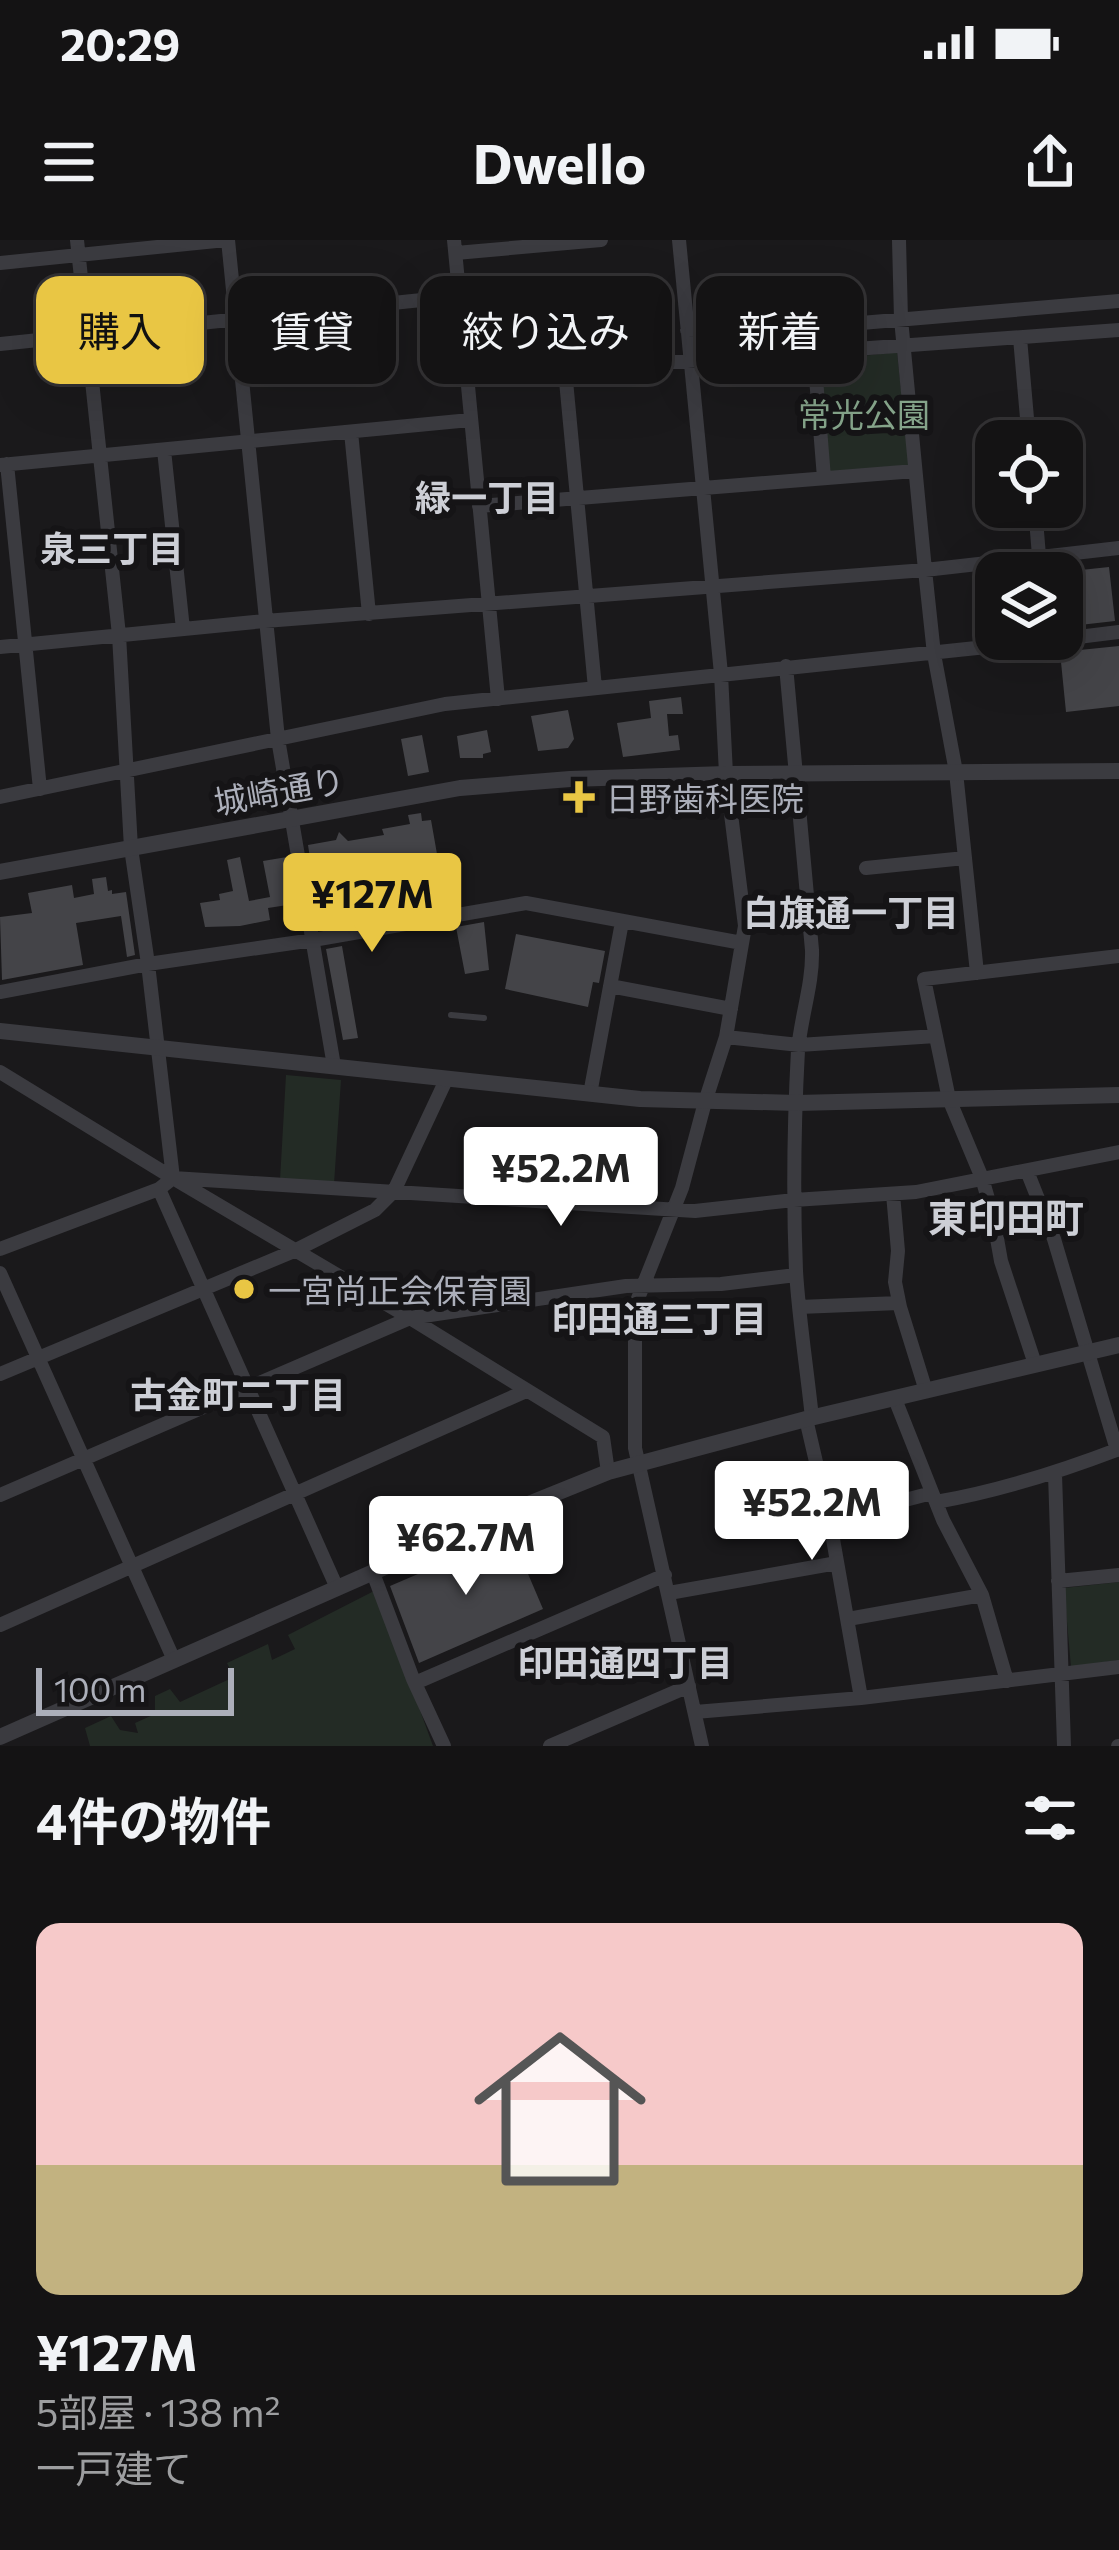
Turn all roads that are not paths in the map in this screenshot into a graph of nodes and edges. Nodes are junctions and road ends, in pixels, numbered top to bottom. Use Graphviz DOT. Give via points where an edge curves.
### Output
graph roads {
  1 [pos="227,240"];
  2 [pos="601,240"];
  3 [pos="679,240"];
  4 [pos="899,240"];
  5 [pos="78,247"];
  6 [pos="455,247"];
  7 [pos="0,263"];
  8 [pos="231,276"];
  9 [pos="1119,301"];
  10 [pos="901,319"];
  11 [pos="687,330"];
  12 [pos="1119,330"];
  13 [pos="1020,338"];
  14 [pos="36,340"];
  15 [pos="0,344"];
  16 [pos="903,345"];
  17 [pos="864,349"];
  18 [pos="690,361"];
  19 [pos="696,361"];
  20 [pos="672,362"];
  21 [pos="92,384"];
  22 [pos="242,384"];
  23 [pos="467,384"];
  24 [pos="566,384"];
  25 [pos="816,384"];
  26 [pos="470,420"];
  27 [pos="1027,420"];
  28 [pos="351,432"];
  29 [pos="248,443"];
  30 [pos="164,450"];
  31 [pos="98,455"];
  32 [pos="3,464"];
  33 [pos="915,471"];
  34 [pos="824,478"];
  35 [pos="702,490"];
  36 [pos="577,499"];
  37 [pos="479,506"];
  38 [pos="1119,548"];
  39 [pos="1080,552"];
  40 [pos="975,564"];
  41 [pos="925,570"];
  42 [pos="713,586"];
  43 [pos="588,596"];
  44 [pos="488,604"];
  45 [pos="369,614"];
  46 [pos="265,621"];
  47 [pos="183,629"];
  48 [pos="1119,632"];
  49 [pos="118,635"];
  50 [pos="1083,636"];
  51 [pos="26,645"];
  52 [pos="0,647"];
  53 [pos="975,649"];
  54 [pos="934,654"];
  55 [pos="786,666"];
  56 [pos="721,674"];
  57 [pos="595,688"];
  58 [pos="498,699"];
  59 [pos="278,739"];
  60 [pos="1119,771"];
  61 [pos="126,772"];
  62 [pos="956,772"];
  63 [pos="726,774"];
  64 [pos="796,774"];
  65 [pos="40,789"];
  66 [pos="0,797"];
  67 [pos="293,818"];
  68 [pos="131,848"];
  69 [pos="965,857"];
  70 [pos="866,868"];
  71 [pos="0,872"];
  72 [pos="622,922"];
  73 [pos="314,940"];
  74 [pos="742,943"];
  75 [pos="1119,956"];
  76 [pos="148,964"];
  77 [pos="977,973"];
  78 [pos="610,986"];
  79 [pos="0,992"];
  80 [pos="731,1009"];
  81 [pos="452,1016"];
  82 [pos="484,1018"];
  83 [pos="0,1031"];
  84 [pos="936,1036"];
  85 [pos="726,1037"];
  86 [pos="799,1045"];
  87 [pos="158,1047"];
  88 [pos="334,1066"];
  89 [pos="0,1072"];
  90 [pos="446,1080"];
  91 [pos="590,1094"];
  92 [pos="1119,1095"];
  93 [pos="949,1099"];
  94 [pos="705,1102"];
  95 [pos="797,1103"];
  96 [pos="1119,1152"];
  97 [pos="1027,1172"];
  98 [pos="173,1178"];
  99 [pos="982,1178"];
  100 [pos="159,1189"];
  101 [pos="394,1191"];
  102 [pos="893,1194"];
  103 [pos="794,1200"];
  104 [pos="672,1210"];
  105 [pos="0,1249"];
  106 [pos="294,1251"];
  107 [pos="0,1273"];
  108 [pos="796,1275"];
  109 [pos="643,1286"];
  110 [pos="203,1287"];
  111 [pos="899,1303"];
  112 [pos="800,1307"];
  113 [pos="410,1318"];
  114 [pos="1119,1345"];
  115 [pos="1087,1352"];
  116 [pos="37,1357"];
  117 [pos="1035,1364"];
  118 [pos="0,1374"];
  119 [pos="247,1389"];
  120 [pos="526,1391"];
  121 [pos="926,1391"];
  122 [pos="895,1399"];
  123 [pos="809,1419"];
  124 [pos="1118,1449"];
  125 [pos="82,1459"];
  126 [pos="639,1462"];
  127 [pos="608,1472"];
  128 [pos="1055,1474"];
  129 [pos="296,1493"];
  130 [pos="0,1496"];
  131 [pos="934,1497"];
  132 [pos="830,1522"];
  133 [pos="838,1563"];
  134 [pos="130,1566"];
  135 [pos="373,1573"];
  136 [pos="665,1575"];
  137 [pos="1119,1575"];
  138 [pos="1058,1581"];
  139 [pos="337,1588"];
  140 [pos="669,1593"];
  141 [pos="982,1595"];
  142 [pos="848,1619"];
  143 [pos="0,1624"];
  144 [pos="174,1660"];
  145 [pos="1119,1666"];
  146 [pos="1063,1674"];
  147 [pos="1006,1681"];
  148 [pos="415,1683"];
  149 [pos="689,1686"];
  150 [pos="861,1699"];
  151 [pos="695,1712"];
  152 [pos="0,1737"];
  153 [pos="444,1746"];
  154 [pos="550,1746"];
  155 [pos="702,1746"];
  156 [pos="1064,1746"];
  1 -- 5 [label="street"];
  1 -- 8 [label="street"];
  2 -- 6 [label="street"];
  3 -- 11 [label="street"];
  4 -- 10 [label="street"];
  5 -- 7 [label="street"];
  9 -- 10 [label="street"];
  10 -- 11 [label="street"];
  10 -- 16 [label="street"];
  11 -- 18 [label="street"];
  12 -- 13 [label="street"];
  13 -- 16 [label="street"];
  13 -- 27 [label="street"];
  14 -- 15 [label="street"];
  16 -- 17 [label="street"];
  16 -- 33 [label="street"];
  18 -- 19 [label="street"];
  18 -- 20 [label="street"];
  18 -- 35 [label="street"];
  21 -- 31 [label="street"];
  22 -- 29 [label="street"];
  23 -- 26 [label="street"];
  24 -- 36 [label="street"];
  25 -- 34 [label="street"];
  26 -- 28 [label="street"];
  26 -- 37 [label="street"];
  28 -- 29 [label="street"];
  28 -- 45 [label="street"];
  29 -- 30 [label="street"];
  29 -- 46 [label="street"];
  30 -- 31 [label="street"];
  30 -- 47 [label="street"];
  31 -- 32 [label="street"];
  31 -- 49 [label="street"];
  32 -- 51 [label="street"];
  33 -- 34 [label="street"];
  33 -- 41 [label="street"];
  34 -- 35 [label="street"];
  35 -- 36 [label="street"];
  35 -- 42 [label="street"];
  36 -- 37 [label="street"];
  36 -- 43 [label="street"];
  37 -- 44 [label="street"];
  38 -- 39 [label="street"];
  40 -- 41 [label="street"];
  41 -- 42 [label="street"];
  41 -- 54 [label="street"];
  42 -- 43 [label="street"];
  42 -- 56 [label="street"];
  43 -- 44 [label="street"];
  43 -- 57 [label="street"];
  44 -- 45 [label="street"];
  44 -- 58 [label="street"];
  45 -- 46 [label="street"];
  46 -- 47 [label="street"];
  46 -- 59 [label="street"];
  47 -- 49 [label="street"];
  48 -- 50 [label="street"];
  49 -- 51 [label="street"];
  49 -- 61 [label="street"];
  51 -- 52 [label="street"];
  51 -- 65 [label="street"];
  53 -- 54 [label="street"];
  54 -- 55 [label="street"];
  54 -- 62 [label="street"];
  55 -- 56 [label="street"];
  55 -- 64 [label="street"];
  56 -- 57 [label="street"];
  56 -- 63 [label="street"];
  57 -- 58 [label="street"];
  58 -- 59 [label="street"];
  59 -- 61 [label="street"];
  59 -- 67 [label="street"];
  60 -- 62 [label="street, 城崎通り"];
  61 -- 65 [label="street"];
  61 -- 68 [label="street"];
  62 -- 64 [label="street, 城崎通り"];
  62 -- 69 [label="street"];
  63 -- 64 [label="street, 城崎通り"];
  63 -- 67 [label="street, 城崎通り" via="460,788"];
  63 -- 74 [label="street"];
  64 -- 86 [label="street" via="813,972"];
  65 -- 66 [label="street"];
  67 -- 68 [label="street, 城崎通り"];
  67 -- 73 [label="street"];
  68 -- 71 [label="street, 城崎通り"];
  68 -- 76 [label="street"];
  69 -- 70 [label="street"];
  69 -- 77 [label="street"];
  72 -- 73 [label="street" via="526,903"];
  72 -- 74 [label="street"];
  72 -- 78 [label="street"];
  73 -- 76 [label="street"];
  73 -- 88 [label="street"];
  74 -- 80 [label="street"];
  75 -- 77 [label="street"];
  76 -- 79 [label="street"];
  76 -- 87 [label="street"];
  77 -- 84 [label="street" via="925,979"];
  78 -- 80 [label="street"];
  78 -- 91 [label="street"];
  80 -- 85 [label="street"];
  81 -- 82 [label="lane"];
  83 -- 87 [label="street"];
  84 -- 86 [label="street"];
  84 -- 93 [label="street"];
  85 -- 86 [label="street"];
  85 -- 94 [label="street"];
  86 -- 95 [label="street"];
  87 -- 88 [label="street"];
  87 -- 98 [label="street"];
  88 -- 90 [label="street"];
  89 -- 98 [label="street"];
  90 -- 91 [label="street"];
  90 -- 101 [label="street"];
  91 -- 94 [label="street"];
  92 -- 93 [label="street"];
  93 -- 95 [label="street"];
  93 -- 99 [label="street"];
  94 -- 95 [label="street"];
  94 -- 104 [label="street"];
  95 -- 103 [label="street"];
  96 -- 97 [label="street"];
  97 -- 99 [label="street"];
  97 -- 115 [label="street"];
  98 -- 100 [label="street"];
  98 -- 101 [label="street"];
  98 -- 106 [label="street"];
  99 -- 102 [label="street"];
  99 -- 117 [label="street"];
  100 -- 105 [label="street"];
  100 -- 110 [label="street"];
  101 -- 104 [label="street"];
  101 -- 106 [label="street" via="375,1210"];
  102 -- 103 [label="street"];
  102 -- 111 [label="street"];
  103 -- 104 [label="street"];
  103 -- 108 [label="street"];
  104 -- 109 [label="street"];
  106 -- 110 [label="street"];
  106 -- 113 [label="street"];
  107 -- 116 [label="street"];
  108 -- 109 [label="street"];
  108 -- 112 [label="street"];
  109 -- 113 [label="street"];
  109 -- 126 [label="street" via="635,1306"];
  110 -- 116 [label="street"];
  110 -- 119 [label="street"];
  111 -- 112 [label="street"];
  111 -- 121 [label="street"];
  112 -- 123 [label="street"];
  113 -- 119 [label="street"];
  113 -- 120 [label="street"];
  114 -- 115 [label="street"];
  115 -- 117 [label="street"];
  115 -- 124 [label="street"];
  116 -- 118 [label="street"];
  116 -- 125 [label="street"];
  117 -- 121 [label="street"];
  119 -- 125 [label="street"];
  119 -- 129 [label="street"];
  120 -- 127 [label="street" via="602,1437"];
  120 -- 129 [label="street"];
  121 -- 122 [label="street"];
  122 -- 123 [label="street"];
  122 -- 131 [label="street"];
  123 -- 126 [label="street"];
  123 -- 132 [label="street"];
  124 -- 128 [label="street"];
  125 -- 130 [label="street"];
  125 -- 134 [label="street"];
  126 -- 127 [label="street"];
  126 -- 136 [label="street"];
  127 -- 135 [label="street"];
  128 -- 131 [label="street"];
  128 -- 138 [label="street"];
  129 -- 134 [label="street"];
  129 -- 139 [label="street"];
  131 -- 132 [label="street"];
  131 -- 141 [label="street"];
  132 -- 133 [label="street"];
  133 -- 140 [label="street"];
  133 -- 142 [label="street"];
  134 -- 143 [label="street"];
  134 -- 144 [label="street"];
  135 -- 139 [label="street"];
  135 -- 148 [label="street"];
  136 -- 140 [label="street"];
  136 -- 148 [label="street"];
  137 -- 138 [label="street"];
  138 -- 146 [label="street"];
  139 -- 144 [label="street"];
  140 -- 149 [label="street"];
  141 -- 142 [label="street"];
  141 -- 147 [label="street"];
  142 -- 150 [label="street"];
  144 -- 152 [label="street"];
  145 -- 146 [label="street"];
  146 -- 147 [label="street"];
  146 -- 156 [label="street"];
  147 -- 150 [label="street"];
  148 -- 153 [label="street"];
  149 -- 151 [label="street"];
  149 -- 154 [label="street"];
  150 -- 151 [label="street"];
  151 -- 155 [label="street"];
}
